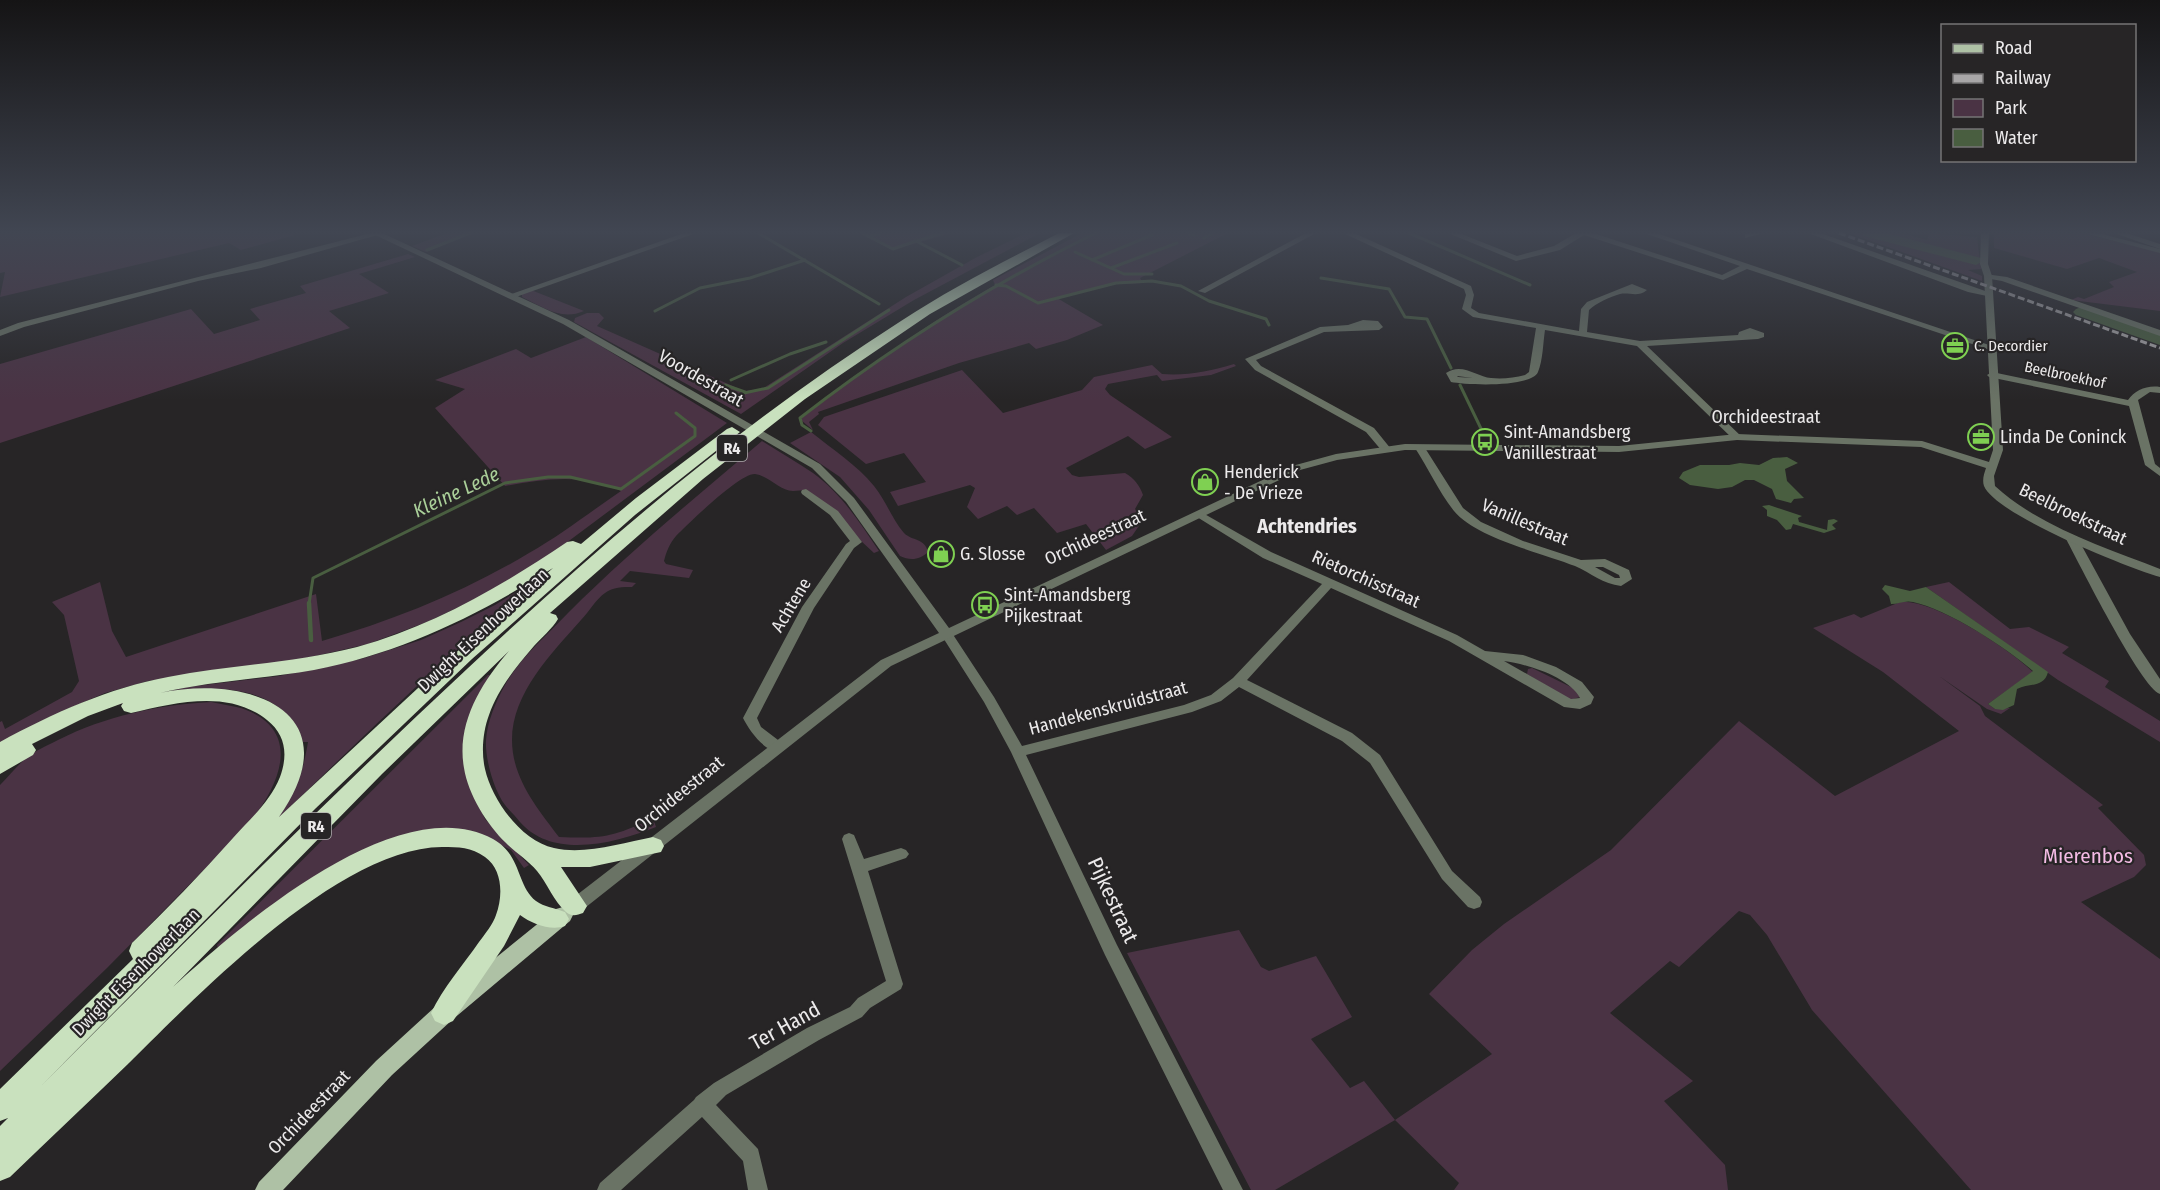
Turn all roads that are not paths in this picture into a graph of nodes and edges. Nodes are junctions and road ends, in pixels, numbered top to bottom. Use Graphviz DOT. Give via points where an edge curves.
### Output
graph roads {
  1 [pos="161,289"];
  2 [pos="494,289"];
  3 [pos="532,289"];
  4 [pos="950,289"];
  5 [pos="965,289"];
  6 [pos="1207,289"];
  7 [pos="1467,289"];
  8 [pos="1814,289"];
  9 [pos="1987,289"];
  10 [pos="2032,289"];
  11 [pos="1202,291"];
  12 [pos="1621,291"];
  13 [pos="510,296"];
  14 [pos="1541,327"];
  15 [pos="1349,328"];
  16 [pos="0,333"];
  17 [pos="1583,333"];
  18 [pos="2160,333"];
  19 [pos="1742,338"];
  20 [pos="1640,344"];
  21 [pos="1990,347"];
  22 [pos="1992,375"];
  23 [pos="1485,380"];
  24 [pos="2160,390"];
  25 [pos="2133,404"];
  26 [pos="1737,437"];
  27 [pos="1420,448"];
  28 [pos="1386,449"];
  29 [pos="1991,466"];
  30 [pos="2160,473"];
  31 [pos="806,492"];
  32 [pos="638,515"];
  33 [pos="1201,515"];
  34 [pos="2072,537"];
  35 [pos="1580,564"];
  36 [pos="2160,573"];
  37 [pos="1329,583"];
  38 [pos="946,633"];
  39 [pos="1486,656"];
  40 [pos="1238,681"];
  41 [pos="2160,689"];
  42 [pos="777,747"];
  43 [pos="0,752"];
  44 [pos="1018,752"];
  45 [pos="0,766"];
  46 [pos="849,838"];
  47 [pos="653,846"];
  48 [pos="527,848"];
  49 [pos="901,854"];
  50 [pos="860,867"];
  51 [pos="512,883"];
  52 [pos="1474,902"];
  53 [pos="566,912"];
  54 [pos="97,1011"];
  55 [pos="444,1012"];
  56 [pos="702,1103"];
  57 [pos="0,1108"];
  58 [pos="0,1146"];
  59 [pos="0,1167"];
  60 [pos="267,1190"];
  61 [pos="607,1190"];
  62 [pos="758,1190"];
  63 [pos="1233,1190"];
  1 -- 16 [label="street"];
  2 -- 13 [label="street, Voordestraat"];
  3 -- 13 [label="street"];
  4 -- 32 [label="highway, Dwight Eisenhowerlaan / R4" via="814,372"];
  5 -- 32 [label="highway, Dwight Eisenhowerlaan / R4" via="906,323"];
  6 -- 11 [label="street"];
  7 -- 14 [label="street" via="1470,295 1466,309 1470,315"];
  8 -- 21 [label="street"];
  9 -- 21 [label="street, Beelbroekstraat"];
  10 -- 18 [label="street"];
  12 -- 17 [label="street" via="1585,309"];
  13 -- 38 [label="street, Voordestraat" via="594,337 816,466 850,500"];
  14 -- 17 [label="street"];
  14 -- 23 [label="street" via="1531,376 1524,380"];
  15 -- 28 [label="street" via="1323,329 1250,359 1258,368 1370,430"];
  17 -- 20 [label="street"];
  19 -- 20 [label="street"];
  20 -- 26 [label="street"];
  21 -- 22 [label="street, Beelbroekstraat"];
  22 -- 25 [label="street, Beelbroekhof"];
  22 -- 29 [label="street, Beelbroekstraat" via="1998,453"];
  24 -- 25 [label="street" via="2147,389 2133,399"];
  25 -- 30 [label="street" via="2150,465"];
  26 -- 27 [label="street, Orchideestraat" via="1619,448"];
  26 -- 29 [label="street, Orchideestraat" via="1922,444"];
  27 -- 28 [label="street, Orchideestraat"];
  27 -- 35 [label="street, Vanillestraat" via="1459,510 1477,524"];
  28 -- 33 [label="street, Orchideestraat" via="1296,468"];
  29 -- 34 [label="street, Beelbroekstraat" via="1988,479 1994,492"];
  31 -- 42 [label="street, Achtene" via="834,513 856,542 808,607 750,718 756,730"];
  32 -- 43 [label="highway" via="487,601 411,635 323,661 167,684 127,695 60,719"];
  32 -- 48 [label="highway" via="603,568 512,657 490,687 480,710 473,759 479,787 507,829"];
  32 -- 54 [label="highway, Dwight Eisenhowerlaan / R4" via="537,591 309,803"];
  32 -- 58 [label="highway, Dwight Eisenhowerlaan / R4" via="326,815"];
  33 -- 37 [label="street, Rietorchisstraat" via="1267,555"];
  33 -- 38 [label="street, Orchideestraat"];
  34 -- 36 [label="street, Beelbroekstraat"];
  34 -- 41 [label="street" via="2104,599"];
  37 -- 39 [label="street, Rietorchisstraat"];
  37 -- 40 [label="street, Handekenskruidstraat"];
  38 -- 42 [label="street, Orchideestraat" via="886,663"];
  38 -- 44 [label="street, Pijkestraat"];
  39 -- 39 [label="street, Rietorchisstraat" via="1569,704 1586,701 1577,684 1529,661"];
  40 -- 44 [label="street, Handekenskruidstraat" via="1215,698 1187,709"];
  40 -- 52 [label="street" via="1347,737 1375,759 1447,876"];
  42 -- 47 [label="street, Orchideestraat"];
  44 -- 63 [label="street, Pijkestraat" via="1111,950"];
  45 -- 54 [label="highway" via="80,722 164,698 202,694 238,697 264,706 282,720 291,736 295,751 291,774 271,810 139,953"];
  46 -- 50 [label="street, Ter Hand"];
  47 -- 48 [label="highway" via="590,858 554,858"];
  47 -- 53 [label="street, Orchideestraat"];
  48 -- 53 [label="highway" via="540,859"];
  49 -- 50 [label="street"];
  50 -- 56 [label="street, Ter Hand" via="895,984 856,1012 741,1076"];
  51 -- 53 [label="highway" via="534,913"];
  51 -- 55 [label="highway" via="507,916 495,939"];
  51 -- 59 [label="highway" via="506,861 494,850 466,838 438,837 404,843 348,867 289,903 225,954"];
  53 -- 55 [label="main road, Orchideestraat"];
  54 -- 57 [label="highway, Dwight Eisenhowerlaan / R4"];
  55 -- 60 [label="main road, Orchideestraat" via="384,1068"];
  56 -- 61 [label="street, Ter Hand"];
  56 -- 62 [label="street" via="751,1156"];
}
